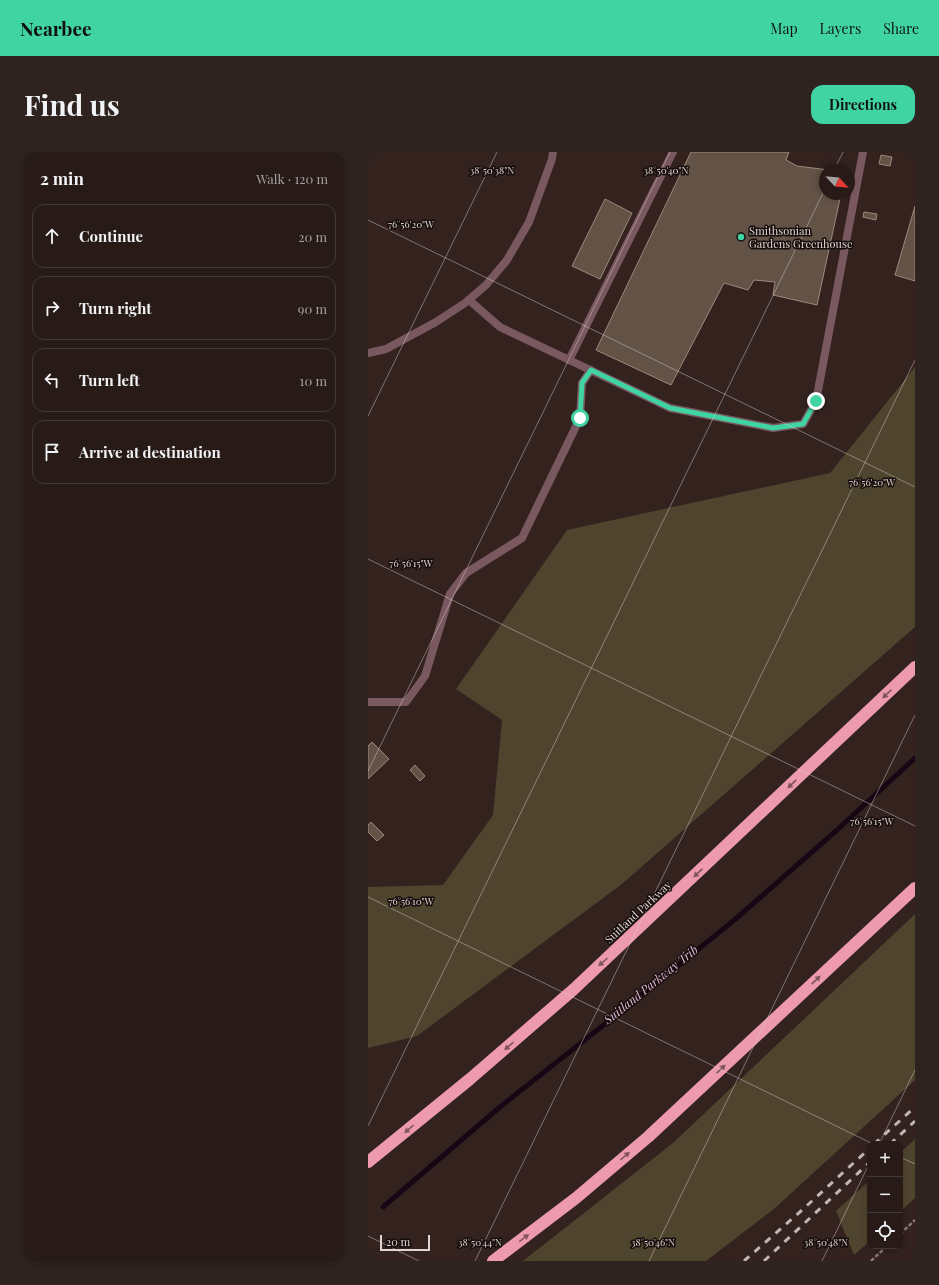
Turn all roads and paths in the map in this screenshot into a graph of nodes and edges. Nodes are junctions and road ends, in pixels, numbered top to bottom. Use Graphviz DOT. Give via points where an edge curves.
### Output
graph roads {
  1 [pos="552,152"];
  2 [pos="673,152"];
  3 [pos="863,152"];
  4 [pos="469,300"];
  5 [pos="368,353"];
  6 [pos="569,360"];
  7 [pos="591,370"];
  8 [pos="915,667"];
  9 [pos="368,702"];
  10 [pos="915,888"];
  11 [pos="368,1162"];
  12 [pos="915,1220"];
  13 [pos="903,1231"];
  14 [pos="884,1249"];
  15 [pos="493,1261"];
  16 [pos="871,1261"];
  1 -- 4 [label="lane" via="552,159 529,222 507,260"];
  2 -- 6 [label="lane"];
  3 -- 7 [label="lane" via="816,401 803,424 773,428 670,408"];
  4 -- 5 [label="lane" via="410,337 386,349"];
  4 -- 6 [label="lane" via="500,327"];
  6 -- 7 [label="lane"];
  7 -- 9 [label="lane" via="582,383 580,418 522,538 466,573 450,594 425,676 406,702"];
  8 -- 11 [label="highway, Suitland Parkway, one-way" via="585,979 470,1079"];
  15 -- 10 [label="highway, one-way" via="576,1198 648,1137"];
  12 -- 13 [label="path"];
  14 -- 16 [label="path"];
}
